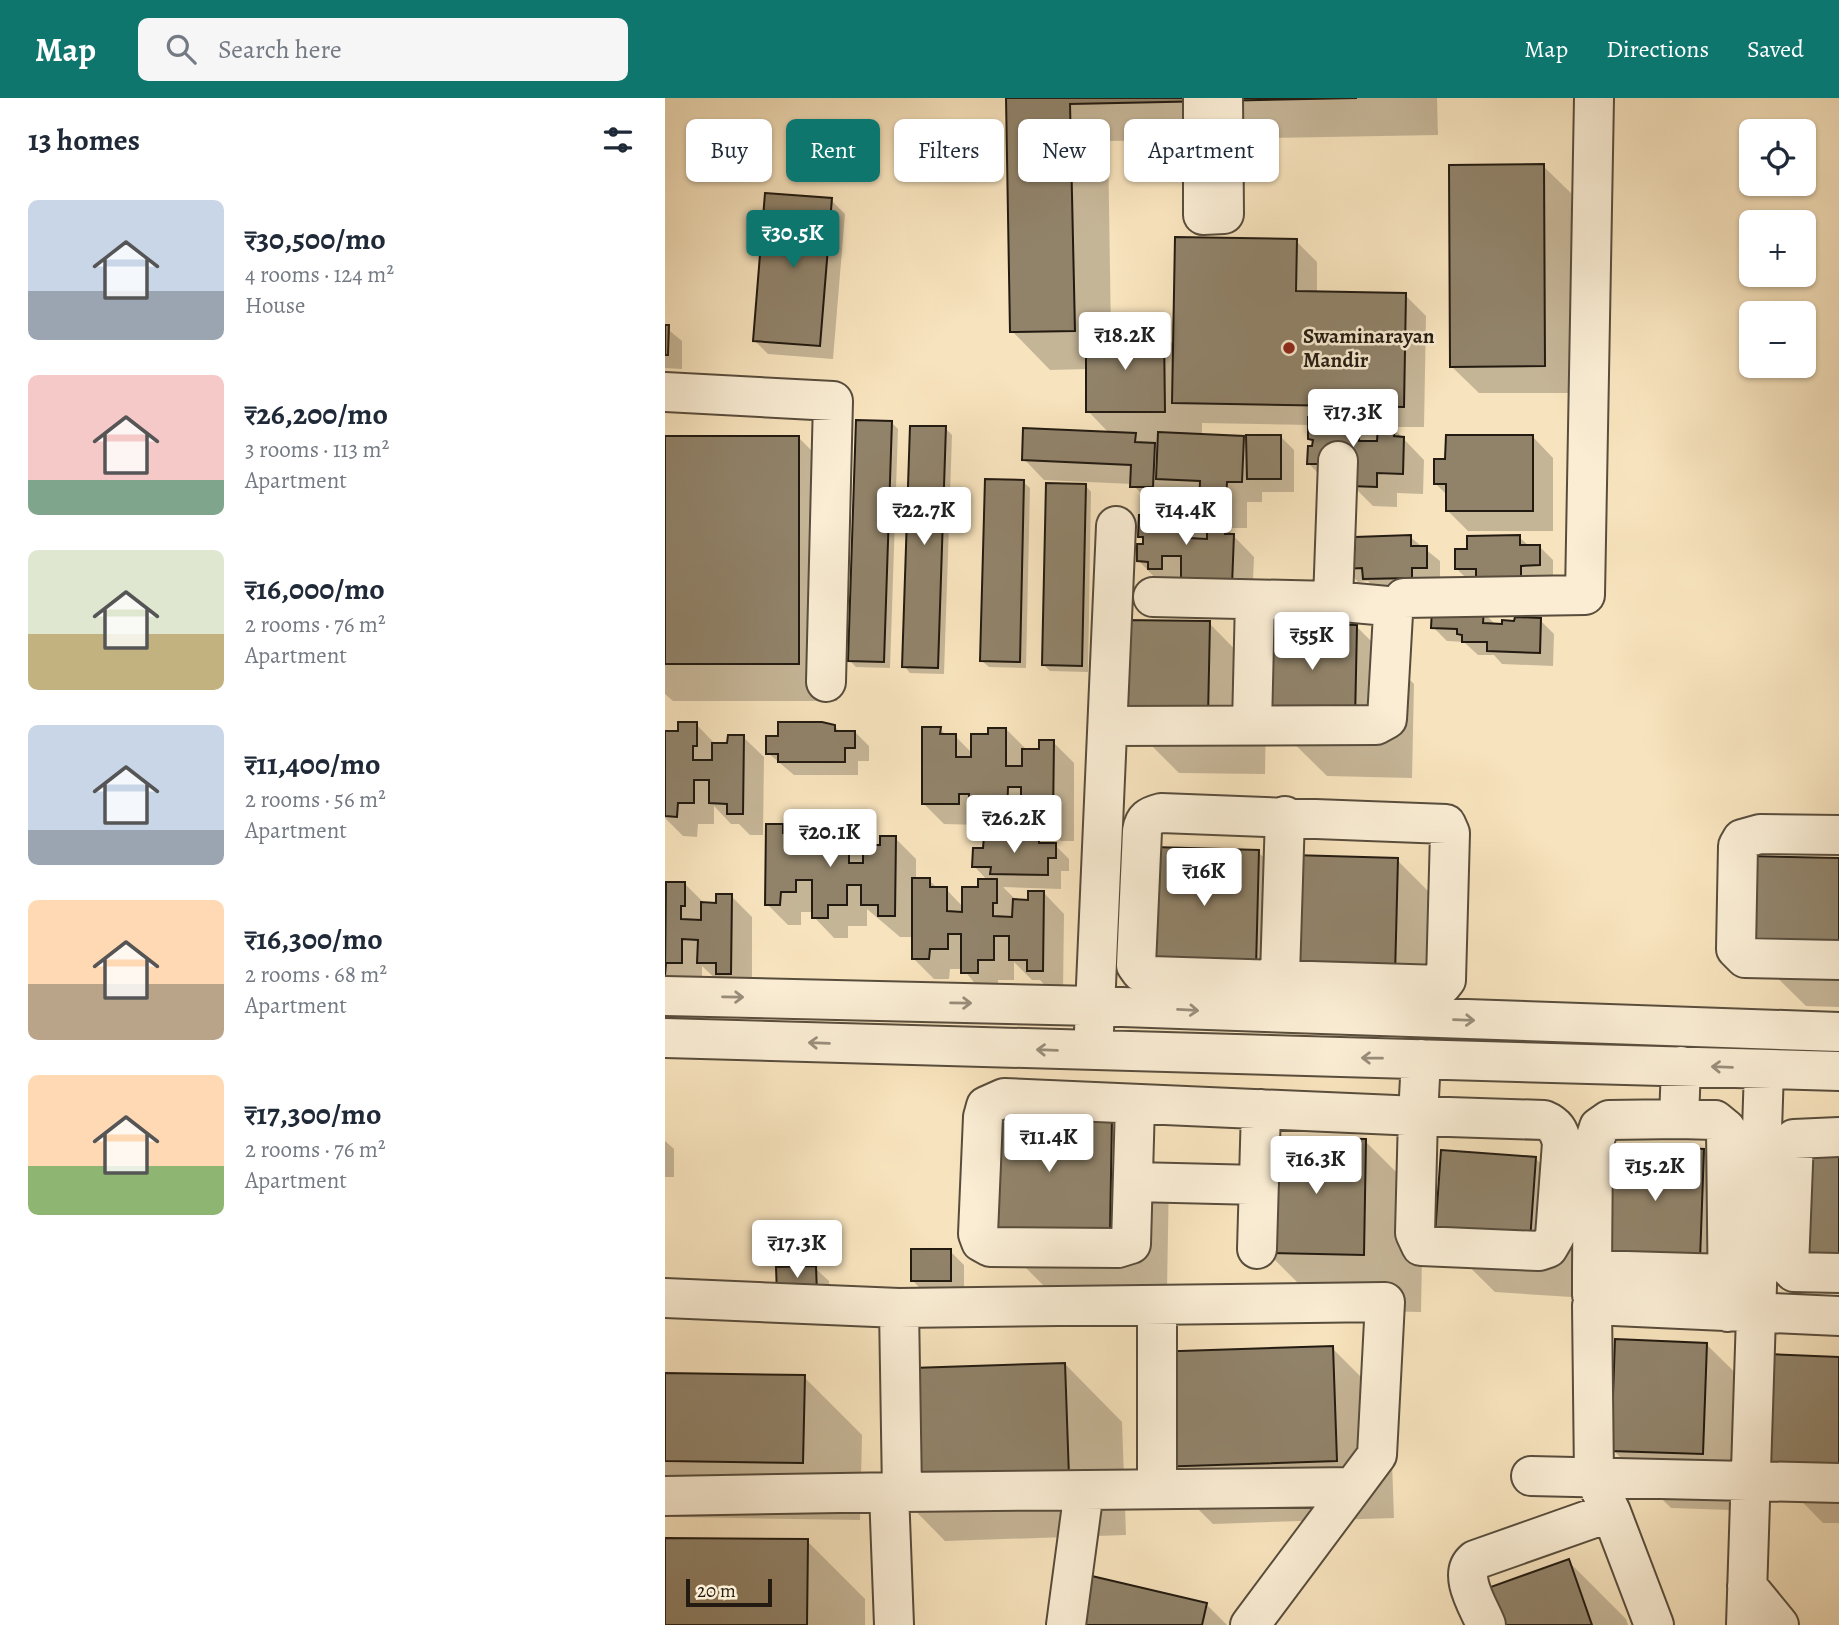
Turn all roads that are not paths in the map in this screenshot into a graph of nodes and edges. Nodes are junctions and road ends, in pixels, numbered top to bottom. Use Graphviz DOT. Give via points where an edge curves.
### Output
graph roads {
  1 [pos="1203,98"];
  2 [pos="1223,98"];
  3 [pos="1594,98"];
  4 [pos="665,392"];
  5 [pos="1338,461"];
  6 [pos="1116,526"];
  7 [pos="1153,597"];
  8 [pos="1404,598"];
  9 [pos="1255,600"];
  10 [pos="1333,601"];
  11 [pos="826,682"];
  12 [pos="1252,725"];
  13 [pos="1109,726"];
  14 [pos="1286,816"];
  15 [pos="1839,835"];
  16 [pos="1839,960"];
  17 [pos="665,996"];
  18 [pos="1279,998"];
  19 [pos="1417,1002"];
  20 [pos="1094,1006"];
  21 [pos="1839,1032"];
  22 [pos="665,1038"];
  23 [pos="1094,1051"];
  24 [pos="1421,1059"];
  25 [pos="1681,1066"];
  26 [pos="1764,1069"];
  27 [pos="1839,1071"];
  28 [pos="1135,1104"];
  29 [pos="1261,1110"];
  30 [pos="1418,1116"];
  31 [pos="1679,1119"];
  32 [pos="1839,1137"];
  33 [pos="1134,1182"];
  34 [pos="1259,1185"];
  35 [pos="1257,1249"];
  36 [pos="1839,1273"];
  37 [pos="1728,1274"];
  38 [pos="1592,1287"];
  39 [pos="665,1298"];
  40 [pos="1157,1305"];
  41 [pos="899,1308"];
  42 [pos="1742,1313"];
  43 [pos="1839,1316"];
  44 [pos="1531,1476"];
  45 [pos="1594,1477"];
  46 [pos="1751,1479"];
  47 [pos="1839,1483"];
  48 [pos="1353,1487"];
  49 [pos="1157,1489"];
  50 [pos="1084,1490"];
  51 [pos="895,1492"];
  52 [pos="665,1496"];
  53 [pos="1611,1512"];
  54 [pos="1747,1586"];
  55 [pos="894,1625"];
  56 [pos="1066,1625"];
  57 [pos="1250,1625"];
  58 [pos="1486,1625"];
  59 [pos="1654,1625"];
  60 [pos="1746,1625"];
  61 [pos="1779,1625"];
  1 -- 2 [label="street" via="1203,215 1224,214"];
  3 -- 8 [label="street" via="1585,595"];
  4 -- 11 [label="street" via="833,401"];
  5 -- 10 [label="street"];
  6 -- 13 [label="street"];
  7 -- 9 [label="street"];
  9 -- 10 [label="street"];
  9 -- 12 [label="street"];
  10 -- 12 [label="street" via="1391,608 1387,719 1376,725"];
  12 -- 13 [label="street"];
  13 -- 20 [label="street"];
  14 -- 18 [label="street"];
  14 -- 18 [label="street" via="1151,815 1144,822 1136,965 1150,976"];
  14 -- 19 [label="street" via="1446,824 1450,832 1447,980"];
  15 -- 16 [label="street" via="1760,834 1742,839 1738,846 1736,949 1745,958"];
  17 -- 20 [label="street, one-way"];
  18 -- 19 [label="street"];
  20 -- 18 [label="street, one-way"];
  19 -- 21 [label="street, one-way"];
  20 -- 23 [label="street"];
  23 -- 22 [label="street, one-way"];
  24 -- 23 [label="street, one-way"];
  24 -- 25 [label="street"];
  24 -- 30 [label="street"];
  26 -- 25 [label="street, one-way"];
  25 -- 31 [label="street"];
  26 -- 27 [label="street"];
  26 -- 42 [label="street"];
  28 -- 29 [label="street"];
  28 -- 33 [label="street"];
  28 -- 33 [label="street" via="1004,1098 986,1106 978,1234 989,1247 1125,1248 1133,1237"];
  29 -- 30 [label="street"];
  29 -- 34 [label="street"];
  30 -- 30 [label="street" via="1553,1124 1562,1143 1553,1243 1539,1251 1421,1246 1415,1233"];
  31 -- 37 [label="street" via="1715,1120 1726,1129"];
  31 -- 38 [label="street" via="1609,1120 1599,1127 1593,1146"];
  32 -- 36 [label="street" via="1794,1139 1789,1267 1794,1272"];
  33 -- 34 [label="street"];
  34 -- 35 [label="street"];
  37 -- 38 [label="street"];
  37 -- 42 [label="street"];
  38 -- 42 [label="street"];
  38 -- 45 [label="street"];
  39 -- 41 [label="street"];
  40 -- 41 [label="street"];
  40 -- 48 [label="street" via="1385,1301 1377,1455"];
  40 -- 49 [label="street"];
  41 -- 51 [label="street"];
  42 -- 43 [label="street"];
  42 -- 46 [label="street"];
  44 -- 45 [label="street"];
  45 -- 46 [label="street"];
  45 -- 53 [label="street"];
  46 -- 47 [label="street"];
  46 -- 54 [label="street"];
  48 -- 49 [label="street"];
  48 -- 57 [label="street"];
  49 -- 50 [label="street"];
  50 -- 51 [label="street"];
  50 -- 56 [label="street"];
  51 -- 52 [label="street"];
  51 -- 55 [label="street"];
  53 -- 58 [label="street" via="1475,1560 1466,1569 1467,1576"];
  53 -- 59 [label="street"];
  54 -- 60 [label="street"];
  54 -- 61 [label="street"];
}
